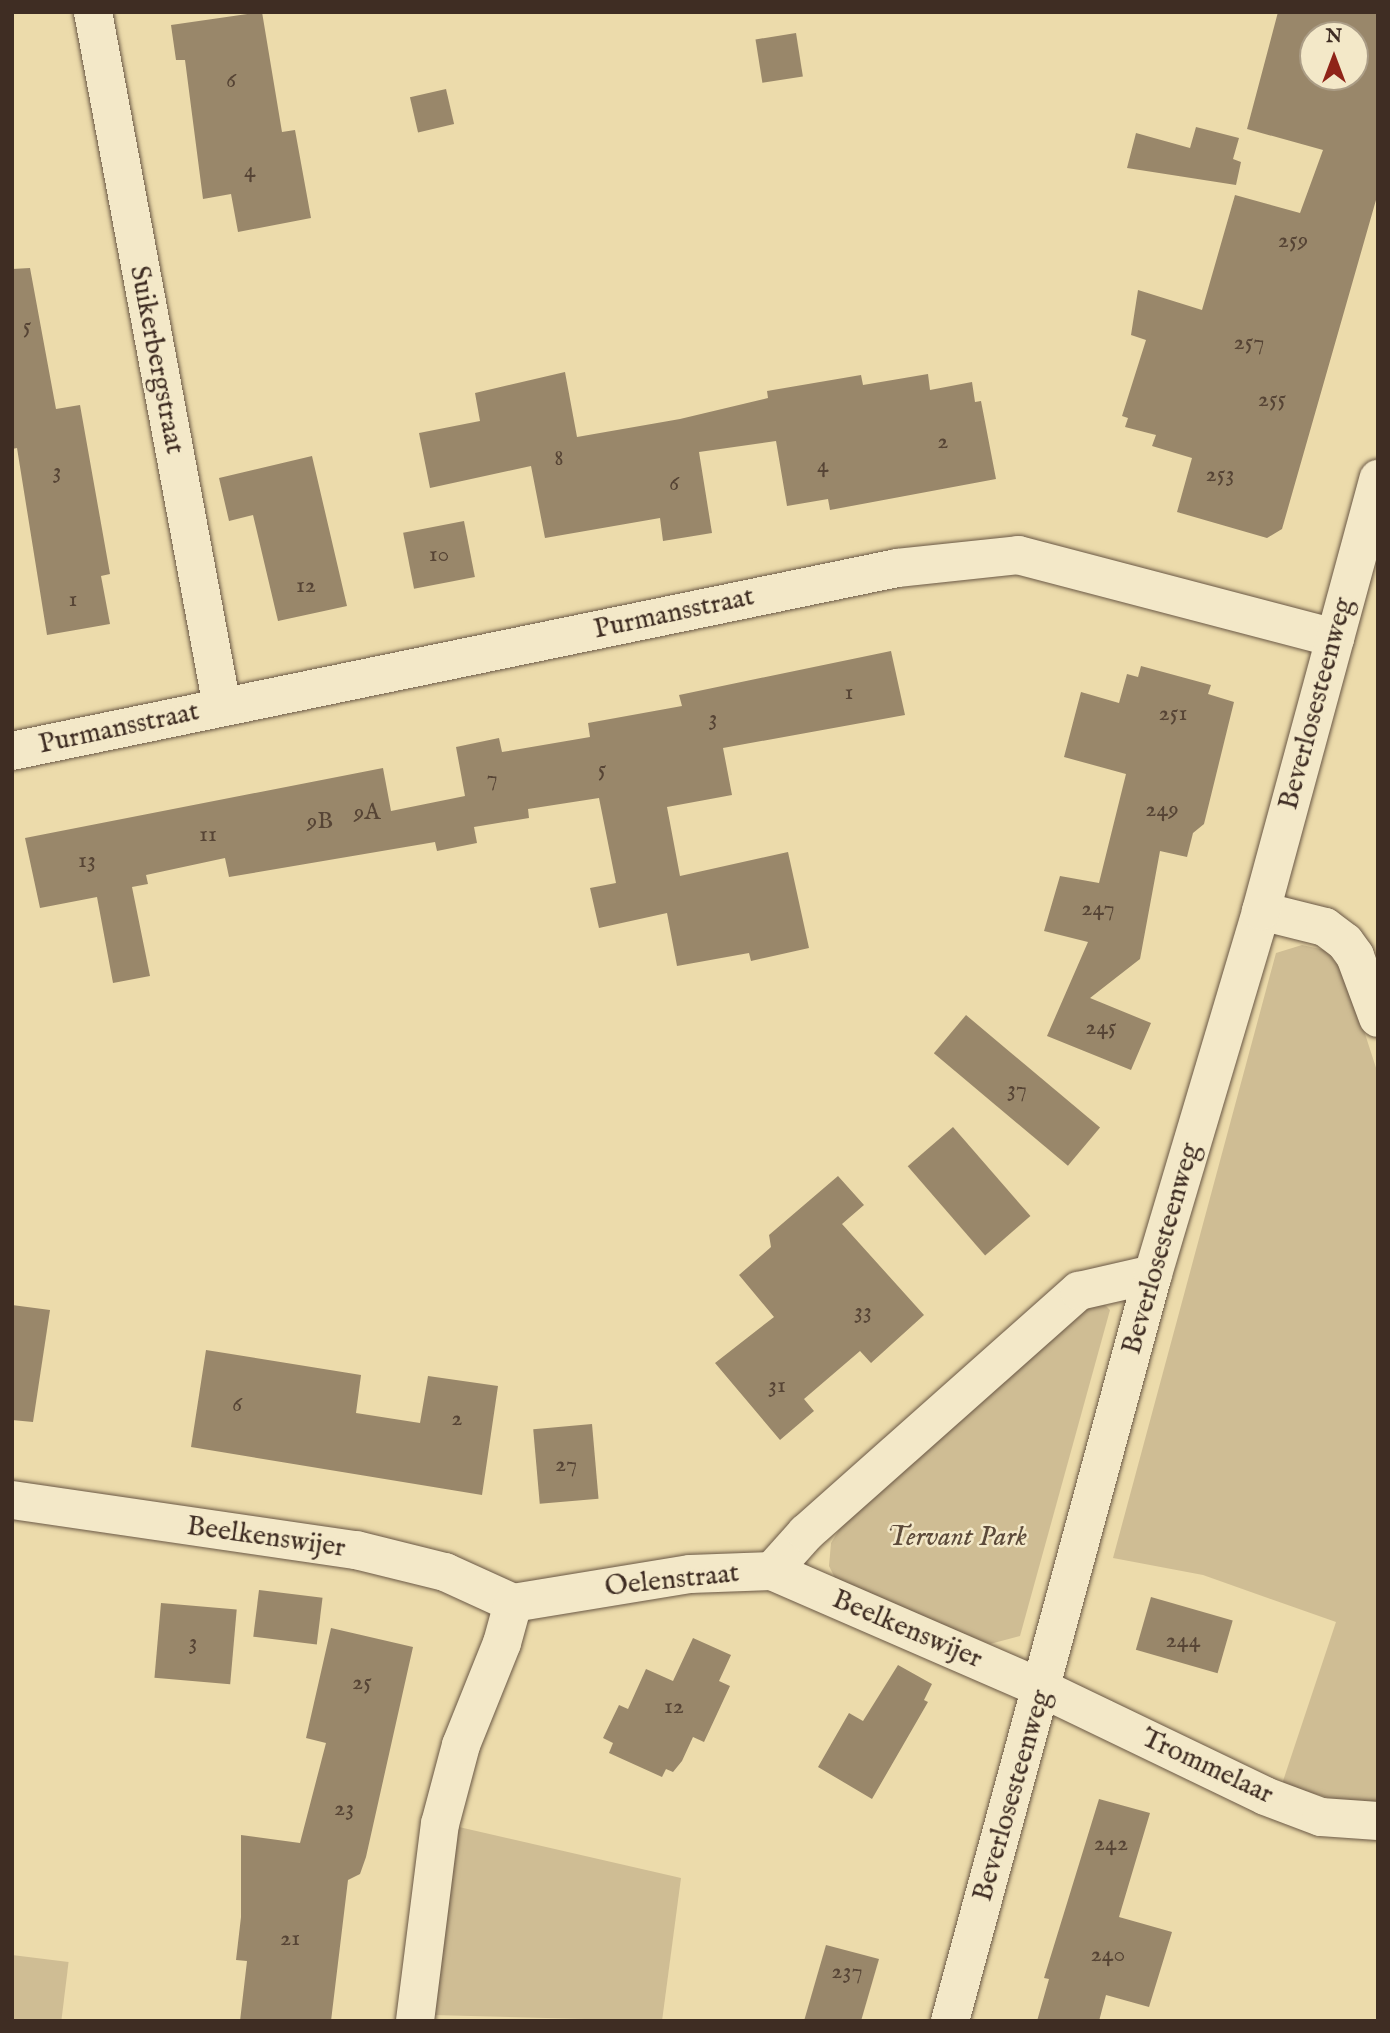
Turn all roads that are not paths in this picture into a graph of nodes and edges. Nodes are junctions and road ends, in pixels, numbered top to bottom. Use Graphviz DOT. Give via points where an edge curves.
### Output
graph roads {
  1 [pos="93,12"];
  2 [pos="1378,479"];
  3 [pos="1335,638"];
  4 [pos="222,708"];
  5 [pos="12,751"];
  6 [pos="1261,911"];
  7 [pos="1378,1017"];
  8 [pos="1153,1275"];
  9 [pos="12,1500"];
  10 [pos="772,1572"];
  11 [pos="513,1603"];
  12 [pos="1043,1689"];
  13 [pos="1378,1821"];
  14 [pos="415,2021"];
  15 [pos="950,2021"];
  1 -- 4 [label="street, Suikerbergstraat"];
  2 -- 3 [label="street, Beverlosesteenweg"];
  3 -- 4 [label="street, Purmansstraat" via="1018,555 897,568"];
  3 -- 6 [label="street, Beverlosesteenweg"];
  4 -- 5 [label="street, Purmansstraat"];
  6 -- 7 [label="street" via="1325,927 1345,942 1355,956"];
  6 -- 8 [label="street, Beverlosesteenweg"];
  8 -- 10 [label="street, Oelenstraat" via="1079,1291 806,1533"];
  8 -- 12 [label="street, Beverlosesteenweg"];
  9 -- 11 [label="street, Beelkenswijer" via="356,1550 445,1572"];
  10 -- 11 [label="street, Oelenstraat" via="690,1574"];
  10 -- 12 [label="street, Beelkenswijer"];
  11 -- 14 [label="street" via="461,1745 440,1824"];
  12 -- 13 [label="street, Trommelaar" via="1265,1796 1321,1817"];
  12 -- 15 [label="street, Beverlosesteenweg"];
}
